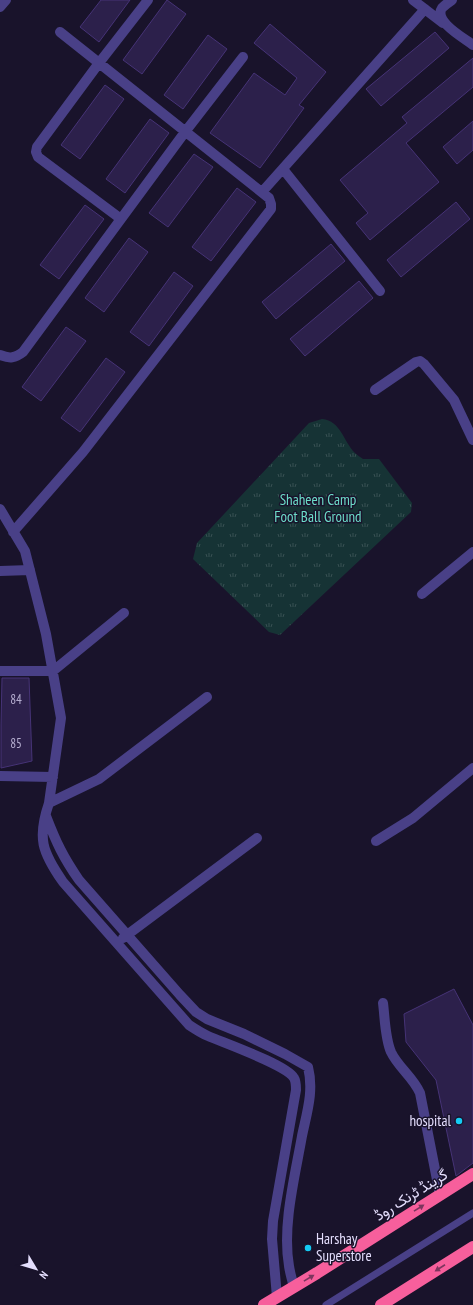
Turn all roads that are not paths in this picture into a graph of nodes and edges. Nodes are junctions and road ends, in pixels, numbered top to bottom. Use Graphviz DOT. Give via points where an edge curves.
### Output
graph roads {
  1 [pos="6,0"];
  2 [pos="148,0"];
  3 [pos="413,0"];
  4 [pos="452,0"];
  5 [pos="0,8"];
  6 [pos="425,9"];
  7 [pos="446,24"];
  8 [pos="60,32"];
  9 [pos="473,45"];
  10 [pos="243,57"];
  11 [pos="99,63"];
  12 [pos="185,132"];
  13 [pos="283,169"];
  14 [pos="262,192"];
  15 [pos="121,219"];
  16 [pos="380,291"];
  17 [pos="0,355"];
  18 [pos="374,390"];
  19 [pos="473,440"];
  20 [pos="0,509"];
  21 [pos="13,532"];
  22 [pos="473,552"];
  23 [pos="30,570"];
  24 [pos="0,571"];
  25 [pos="422,594"];
  26 [pos="124,613"];
  27 [pos="0,671"];
  28 [pos="53,671"];
  29 [pos="206,697"];
  30 [pos="473,768"];
  31 [pos="0,776"];
  32 [pos="53,777"];
  33 [pos="49,803"];
  34 [pos="45,814"];
  35 [pos="257,838"];
  36 [pos="376,841"];
  37 [pos="128,934"];
  38 [pos="117,943"];
  39 [pos="384,1003"];
  40 [pos="473,1174"];
  41 [pos="440,1195"];
  42 [pos="473,1213"];
  43 [pos="473,1247"];
  44 [pos="294,1287"];
  45 [pos="277,1297"];
  46 [pos="264,1305"];
  47 [pos="326,1305"];
  48 [pos="382,1305"];
  1 -- 5 [label="street"];
  2 -- 11 [label="street"];
  3 -- 6 [label="street"];
  4 -- 7 [label="street" via="442,8 440,14"];
  6 -- 7 [label="street"];
  6 -- 13 [label="street"];
  7 -- 9 [label="street"];
  8 -- 11 [label="street"];
  10 -- 12 [label="street"];
  11 -- 12 [label="street"];
  11 -- 15 [label="street" via="36,147 36,152 38,157"];
  12 -- 14 [label="street"];
  12 -- 15 [label="street"];
  13 -- 14 [label="street"];
  13 -- 16 [label="street"];
  14 -- 21 [label="street" via="269,198 271,209 83,452"];
  15 -- 17 [label="street" via="23,352 15,358"];
  18 -- 19 [label="street" via="420,361 454,400"];
  20 -- 21 [label="street"];
  21 -- 23 [label="street" via="25,551"];
  22 -- 25 [label="street"];
  23 -- 24 [label="street"];
  23 -- 28 [label="street"];
  26 -- 28 [label="street"];
  27 -- 28 [label="street"];
  28 -- 32 [label="street" via="61,718"];
  29 -- 33 [label="street" via="98,779"];
  30 -- 36 [label="street" via="413,818"];
  31 -- 32 [label="street"];
  32 -- 33 [label="street"];
  33 -- 34 [label="street"];
  34 -- 37 [label="street" via="65,861"];
  34 -- 38 [label="street" via="42,838 46,855 63,882"];
  35 -- 37 [label="street"];
  37 -- 38 [label="street"];
  37 -- 44 [label="street" via="196,1012 308,1067 311,1079 310,1094 288,1233 289,1266"];
  38 -- 45 [label="street" via="189,1025 284,1070 295,1079 296,1090 272,1239"];
  39 -- 41 [label="street" via="388,1042 392,1052 420,1093"];
  40 -- 41 [label="highway, گرینڈ ٹرنک روڈ"];
  44 -- 41 [label="highway, گرینڈ ٹرنک روڈ, one-way"];
  42 -- 47 [label="lane"];
  43 -- 48 [label="highway, one-way"];
  44 -- 45 [label="highway, گرینڈ ٹرنک روڈ"];
  45 -- 46 [label="highway, گرینڈ ٹرنک روڈ"];
}
